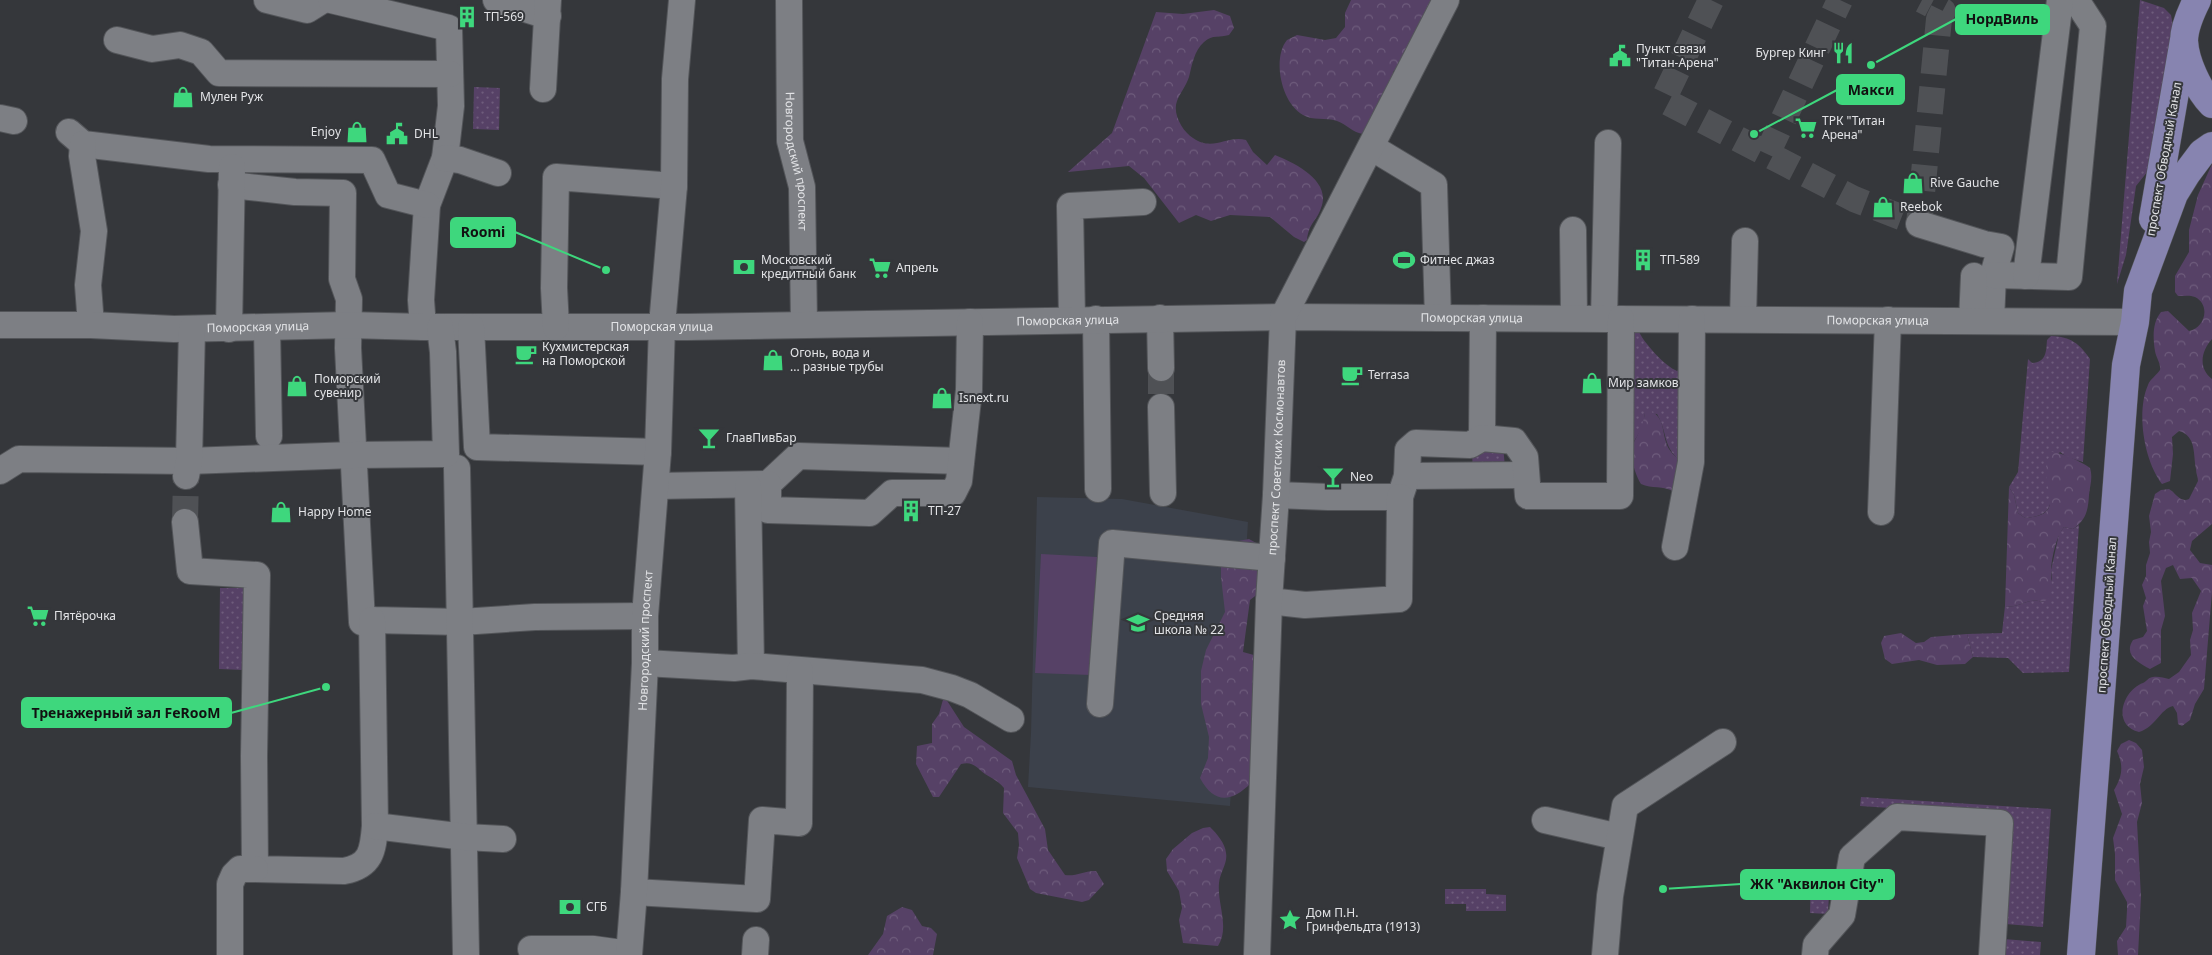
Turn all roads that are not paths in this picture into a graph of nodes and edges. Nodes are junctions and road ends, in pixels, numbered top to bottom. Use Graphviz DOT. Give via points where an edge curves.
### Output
graph roads {
  1 [pos="267,0"];
  2 [pos="323,0"];
  3 [pos="331,0"];
  4 [pos="496,0"];
  5 [pos="682,0"];
  6 [pos="789,0"];
  7 [pos="1446,0"];
  8 [pos="2060,0"];
  9 [pos="2076,0"];
  10 [pos="387,6"];
  11 [pos="548,8"];
  12 [pos="2187,14"];
  13 [pos="117,40"];
  14 [pos="450,74"];
  15 [pos="543,89"];
  16 [pos="2212,104"];
  17 [pos="1608,144"];
  18 [pos="2212,146"];
  19 [pos="1371,147"];
  20 [pos="445,158"];
  21 [pos="232,159"];
  22 [pos="498,174"];
  23 [pos="232,185"];
  24 [pos="674,186"];
  25 [pos="1143,202"];
  26 [pos="427,206"];
  27 [pos="1919,224"];
  28 [pos="1574,230"];
  29 [pos="1745,241"];
  30 [pos="1984,275"];
  31 [pos="2026,276"];
  32 [pos="2143,277"];
  33 [pos="1283,317"];
  34 [pos="1160,318"];
  35 [pos="1438,318"];
  36 [pos="1483,318"];
  37 [pos="1574,318"];
  38 [pos="1084,319"];
  39 [pos="1612,319"];
  40 [pos="1692,319"];
  41 [pos="1743,319"];
  42 [pos="1888,320"];
  43 [pos="1982,321"];
  44 [pos="970,322"];
  45 [pos="2135,322"];
  46 [pos="804,324"];
  47 [pos="0,325"];
  48 [pos="90,325"];
  49 [pos="349,325"];
  50 [pos="662,325"];
  51 [pos="471,327"];
  52 [pos="556,327"];
  53 [pos="267,328"];
  54 [pos="432,328"];
  55 [pos="192,329"];
  56 [pos="229,329"];
  57 [pos="1161,368"];
  58 [pos="1161,407"];
  59 [pos="269,436"];
  60 [pos="1482,438"];
  61 [pos="658,452"];
  62 [pos="353,455"];
  63 [pos="961,461"];
  64 [pos="457,468"];
  65 [pos="188,469"];
  66 [pos="0,471"];
  67 [pos="1526,475"];
  68 [pos="758,485"];
  69 [pos="656,486"];
  70 [pos="1403,487"];
  71 [pos="1098,489"];
  72 [pos="1163,493"];
  73 [pos="1276,495"];
  74 [pos="1881,512"];
  75 [pos="185,522"];
  76 [pos="1675,548"];
  77 [pos="1272,558"];
  78 [pos="1269,600"];
  79 [pos="645,616"];
  80 [pos="372,620"];
  81 [pos="460,622"];
  82 [pos="645,663"];
  83 [pos="751,666"];
  84 [pos="800,671"];
  85 [pos="1100,704"];
  86 [pos="1011,719"];
  87 [pos="1722,742"];
  88 [pos="1545,820"];
  89 [pos="376,826"];
  90 [pos="465,837"];
  91 [pos="1619,837"];
  92 [pos="503,840"];
  93 [pos="255,869"];
  94 [pos="634,892"];
  95 [pos="531,949"];
  96 [pos="629,954"];
  97 [pos="230,955"];
  98 [pos="466,955"];
  99 [pos="1257,955"];
  100 [pos="1605,955"];
  101 [pos="1816,955"];
  102 [pos="1992,955"];
  103 [pos="2081,955"];
  1 -- 2 [label="street" via="307,10"];
  3 -- 10 [label="street"];
  4 -- 11 [label="street"];
  5 -- 24 [label="street, Новгородский проспект" via="674,79"];
  6 -- 46 [label="street, Новгородский проспект" via="790,141 802,187"];
  7 -- 19 [label="street, проспект Советских Космонавтов"];
  8 -- 31 [label="street"];
  9 -- 31 [label="street" via="2093,26 2069,277"];
  10 -- 14 [label="street" via="449,28"];
  11 -- 15 [label="street"];
  12 -- 16 [label="main road" via="2196,83"];
  12 -- 32 [label="main road, проспект Обводный Канал"];
  13 -- 14 [label="street" via="152,49 180,44 201,52 219,73"];
  14 -- 20 [label="street" via="452,106"];
  17 -- 39 [label="street"];
  18 -- 32 [label="main road, проспект Обводный Канал" via="2202,153 2174,194"];
  19 -- 33 [label="street, проспект Советских Космонавтов"];
  19 -- 35 [label="street" via="1434,185"];
  20 -- 22 [label="street"];
  20 -- 26 [label="street"];
  21 -- 23 [label="street"];
  21 -- 26 [label="street" via="372,160 388,195"];
  21 -- 48 [label="street" via="159,155 76,138 94,231 88,285"];
  23 -- 49 [label="street" via="295,192 343,192 342,279 349,299"];
  23 -- 56 [label="street"];
  24 -- 50 [label="street, Новгородский проспект"];
  24 -- 52 [label="street" via="556,177"];
  25 -- 38 [label="street" via="1070,206"];
  26 -- 54 [label="street" via="421,300"];
  27 -- 30 [label="street" via="2001,247"];
  28 -- 37 [label="street"];
  29 -- 41 [label="street"];
  30 -- 31 [label="street"];
  30 -- 43 [label="street"];
  32 -- 45 [label="main road, проспект Обводный Канал"];
  33 -- 34 [label="street, Поморская улица"];
  33 -- 35 [label="street, Поморская улица"];
  33 -- 73 [label="street, проспект Советских Космонавтов"];
  34 -- 38 [label="street, Поморская улица"];
  34 -- 57 [label="street"];
  35 -- 36 [label="street, Поморская улица"];
  36 -- 37 [label="street, Поморская улица"];
  36 -- 60 [label="street"];
  37 -- 39 [label="street, Поморская улица"];
  38 -- 44 [label="street, Поморская улица"];
  38 -- 71 [label="street"];
  39 -- 40 [label="street, Поморская улица"];
  39 -- 67 [label="street" via="1620,496 1528,496"];
  40 -- 41 [label="street, Поморская улица"];
  40 -- 76 [label="street" via="1691,462"];
  41 -- 42 [label="street, Поморская улица"];
  42 -- 43 [label="street, Поморская улица"];
  42 -- 74 [label="street"];
  43 -- 45 [label="street, Поморская улица"];
  44 -- 46 [label="street, Поморская улица"];
  44 -- 63 [label="street" via="969,390"];
  45 -- 103 [label="main road, проспект Обводный Канал" via="2126,365"];
  46 -- 50 [label="street, Поморская улица"];
  47 -- 48 [label="street, Поморская улица"];
  48 -- 55 [label="street, Поморская улица"];
  49 -- 53 [label="street, Поморская улица"];
  49 -- 54 [label="street, Поморская улица"];
  49 -- 62 [label="street"];
  50 -- 52 [label="street, Поморская улица"];
  50 -- 61 [label="street, Новгородский проспект"];
  51 -- 52 [label="street, Поморская улица"];
  51 -- 54 [label="street, Поморская улица"];
  51 -- 61 [label="street" via="477,447"];
  53 -- 56 [label="street, Поморская улица"];
  53 -- 59 [label="street"];
  54 -- 62 [label="street" via="443,352 446,454"];
  55 -- 56 [label="street, Поморская улица"];
  55 -- 65 [label="street"];
  58 -- 72 [label="street"];
  60 -- 67 [label="street" via="1514,441 1525,457"];
  60 -- 70 [label="street" via="1470,445 1416,443 1408,450"];
  61 -- 69 [label="street, Новгородский проспект"];
  62 -- 65 [label="street"];
  62 -- 80 [label="street" via="362,622"];
  63 -- 68 [label="street" via="798,456"];
  63 -- 68 [label="street" via="959,481 953,493 892,492 870,513 768,510"];
  64 -- 81 [label="street"];
  65 -- 66 [label="street" via="18,459"];
  67 -- 70 [label="street"];
  68 -- 69 [label="street"];
  68 -- 83 [label="street"];
  69 -- 79 [label="street, Новгородский проспект"];
  70 -- 73 [label="street" via="1328,497"];
  70 -- 78 [label="street" via="1398,599 1305,605"];
  73 -- 77 [label="street, проспект Советских Космонавтов"];
  75 -- 93 [label="street" via="190,571 257,575"];
  77 -- 78 [label="street, проспект Советских Космонавтов"];
  77 -- 85 [label="street" via="1112,543"];
  78 -- 99 [label="street, проспект Советских Космонавтов"];
  79 -- 81 [label="street" via="535,617"];
  79 -- 82 [label="street, Новгородский проспект"];
  80 -- 81 [label="street"];
  80 -- 89 [label="street"];
  81 -- 90 [label="street"];
  82 -- 83 [label="street"];
  82 -- 94 [label="street, Новгородский проспект"];
  83 -- 84 [label="street"];
  84 -- 86 [label="street" via="922,680 970,695"];
  84 -- 94 [label="street" via="799,823 762,820 757,899"];
  87 -- 91 [label="street" via="1626,806"];
  88 -- 91 [label="street"];
  89 -- 90 [label="street"];
  89 -- 93 [label="street" via="374,847 366,861 355,869 344,872"];
  90 -- 92 [label="street"];
  90 -- 98 [label="street"];
  91 -- 100 [label="street"];
  93 -- 97 [label="street" via="240,869 230,884"];
  94 -- 96 [label="street, Новгородский проспект"];
  95 -- 96 [label="street" via="593,949"];
  101 -- 102 [label="street" via="1816,945 1842,915 1852,857 1897,817 2000,823"];
}
